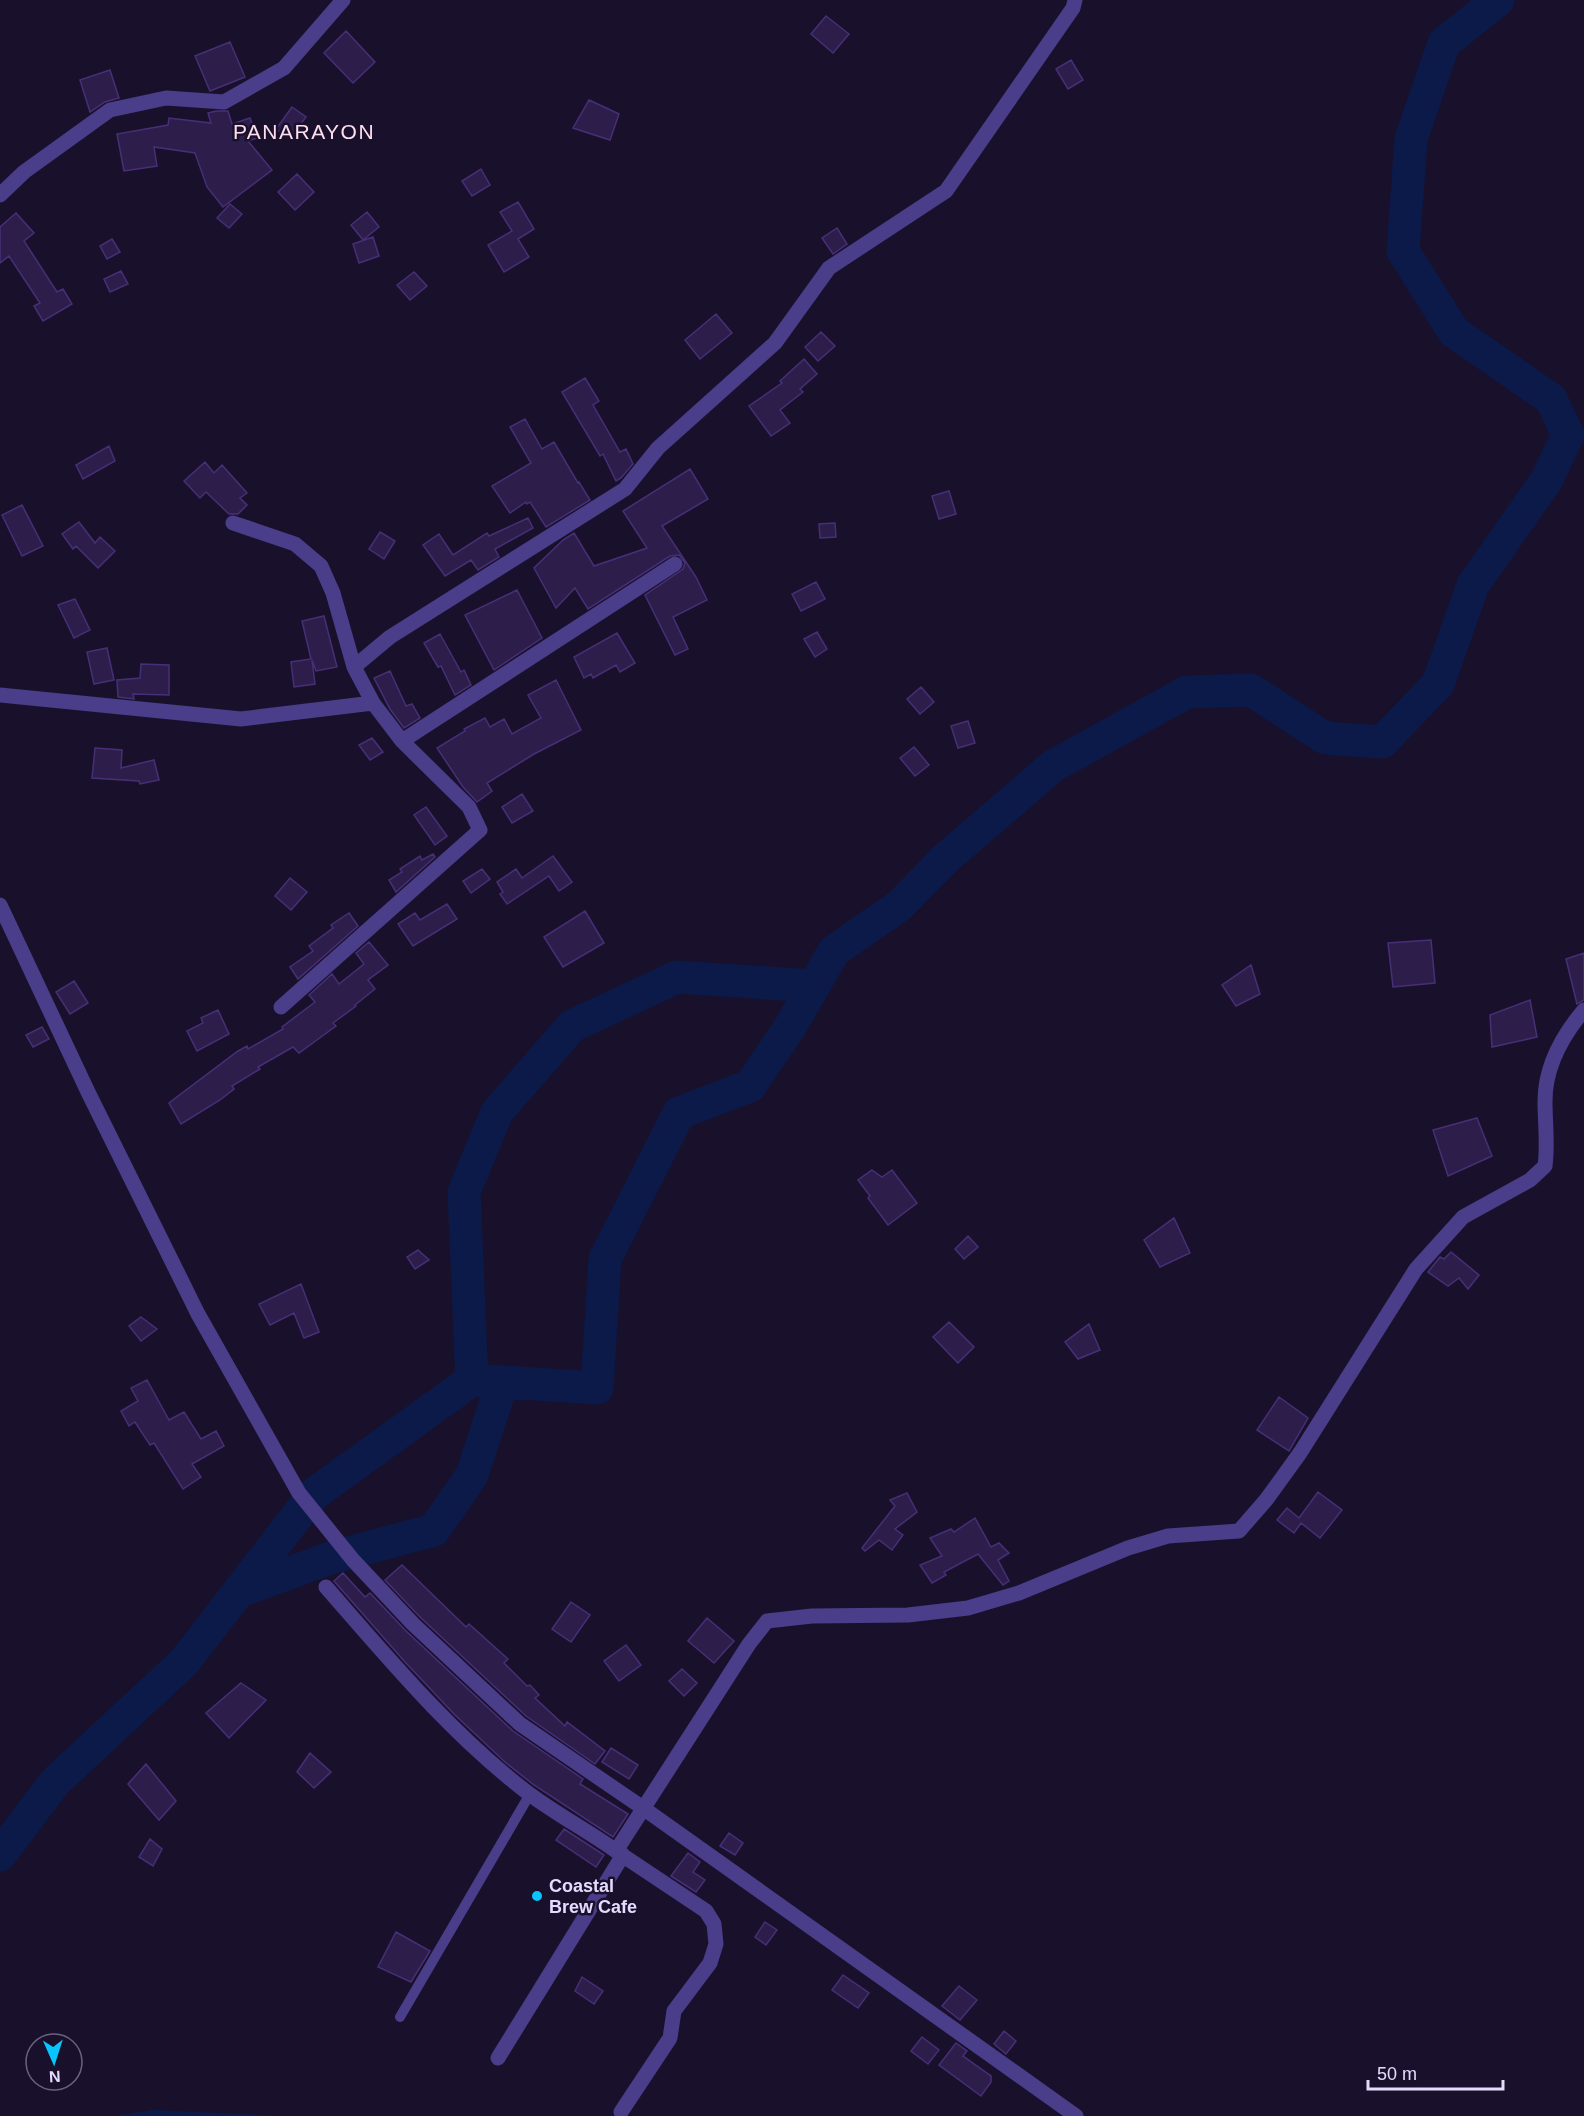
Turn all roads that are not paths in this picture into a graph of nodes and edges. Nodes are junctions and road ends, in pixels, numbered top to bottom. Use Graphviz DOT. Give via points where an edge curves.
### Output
graph roads {
  1 [pos="343,0"];
  2 [pos="1075,0"];
  3 [pos="0,195"];
  4 [pos="232,523"];
  5 [pos="675,564"];
  6 [pos="354,667"];
  7 [pos="0,695"];
  8 [pos="373,704"];
  9 [pos="402,741"];
  10 [pos="0,905"];
  11 [pos="280,1007"];
  12 [pos="1584,1010"];
  13 [pos="326,1587"];
  14 [pos="530,1794"];
  15 [pos="643,1808"];
  16 [pos="620,1853"];
  17 [pos="400,2017"];
  18 [pos="498,2058"];
  19 [pos="621,2112"];
  20 [pos="1076,2116"];
  1 -- 3 [label="street" via="284,68 232,98 224,102 166,98 110,110 24,172"];
  2 -- 6 [label="street" via="946,190 828,268 775,343 658,448 625,489 390,637"];
  4 -- 6 [label="street" via="295,543 321,566"];
  5 -- 9 [label="street"];
  6 -- 8 [label="street"];
  7 -- 8 [label="street" via="240,719"];
  8 -- 9 [label="street"];
  9 -- 11 [label="street" via="469,807 480,830"];
  10 -- 15 [label="street" via="198,1314 300,1492 353,1560 520,1724"];
  12 -- 15 [label="street" via="1553,1055 1545,1098 1545,1166 1530,1180 1463,1217 1416,1269 1300,1453 1239,1531 1168,1536 1128,1548 1019,1593 968,1608 908,1615 812,1616 767,1621"];
  13 -- 14 [label="street" via="447,1721"];
  14 -- 16 [label="street"];
  14 -- 17 [label="lane"];
  15 -- 16 [label="street"];
  15 -- 20 [label="street"];
  16 -- 18 [label="street"];
  16 -- 19 [label="street" via="706,1911 714,1924 716,1944 710,1963 674,2011 670,2038"];
}
